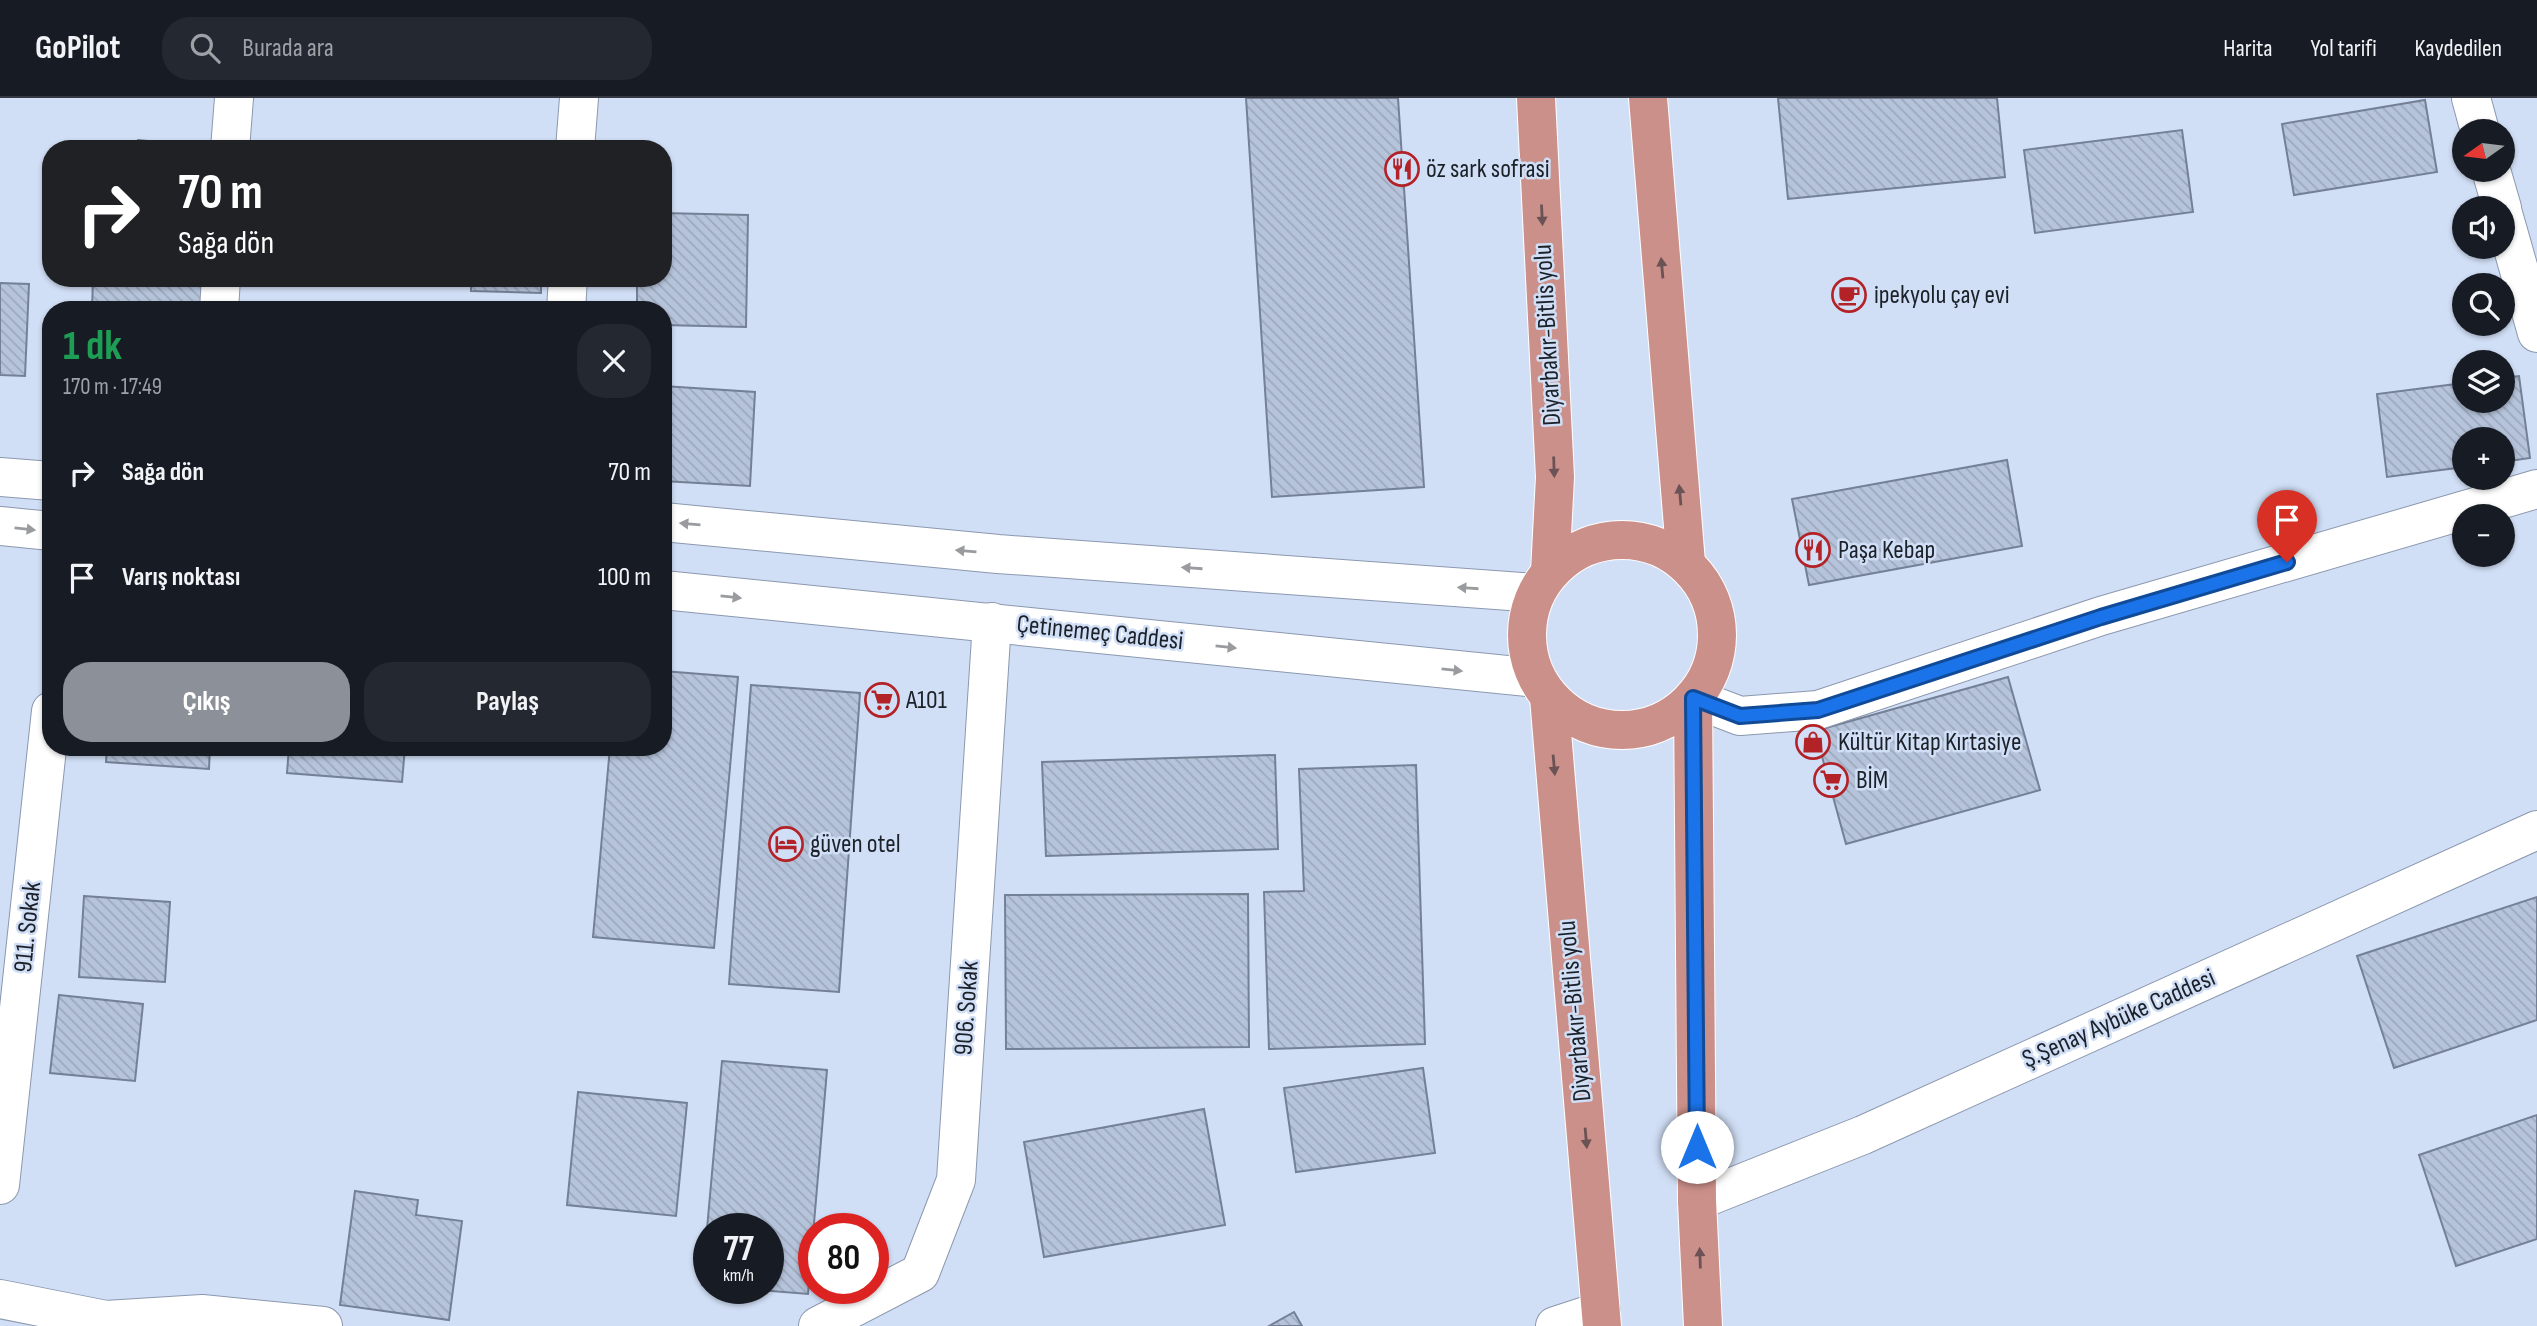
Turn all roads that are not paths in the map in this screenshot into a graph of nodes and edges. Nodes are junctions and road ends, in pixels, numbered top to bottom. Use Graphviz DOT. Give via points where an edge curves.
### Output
graph roads {
  1 [pos="234,98"];
  2 [pos="579,98"];
  3 [pos="1536,98"];
  4 [pos="1648,98"];
  5 [pos="2471,98"];
  6 [pos="2477,119"];
  7 [pos="231,140"];
  8 [pos="576,140"];
  9 [pos="2515,255"];
  10 [pos="2537,333"];
  11 [pos="0,477"];
  12 [pos="42,480"];
  13 [pos="2537,489"];
  14 [pos="672,523"];
  15 [pos="0,526"];
  16 [pos="42,530"];
  17 [pos="1686,563"];
  18 [pos="1543,583"];
  19 [pos="672,591"];
  20 [pos="992,622"];
  21 [pos="1543,687"];
  22 [pos="1693,698"];
  23 [pos="46,756"];
  24 [pos="2537,830"];
  25 [pos="0,1185"];
  26 [pos="1697,1201"];
  27 [pos="0,1299"];
  28 [pos="1602,1318"];
  29 [pos="323,1326"];
  30 [pos="818,1326"];
  31 [pos="1555,1326"];
  32 [pos="1703,1326"];
  1 -- 7 [label="street"];
  2 -- 8 [label="street"];
  3 -- 18 [label="highway, Diyarbakır-Bitlis yolu, one-way" via="1555,477"];
  17 -- 4 [label="highway, one-way"];
  5 -- 6 [label="street"];
  9 -- 10 [label="street"];
  11 -- 12 [label="street"];
  13 -- 22 [label="street" via="2101,617 1818,710 1740,716"];
  18 -- 14 [label="street, one-way" via="998,554"];
  15 -- 16 [label="street, one-way"];
  17 -- 18 [label="highway" via="1658,546 1625,539 1595,543 1568,555"];
  17 -- 22 [label="highway" via="1706,589 1716,621 1716,654 1705,685"];
  18 -- 21 [label="highway" via="1531,603 1525,634 1530,664"];
  19 -- 20 [label="street, Çetinemeç Caddesi, one-way"];
  20 -- 21 [label="street, Çetinemeç Caddesi, one-way"];
  20 -- 30 [label="street, 906. Sokak" via="956,1180 920,1273"];
  21 -- 22 [label="highway" via="1564,713 1592,727 1622,732 1654,726 1683,710"];
  21 -- 28 [label="highway, Diyarbakır-Bitlis yolu, one-way"];
  22 -- 26 [label="highway"];
  23 -- 25 [label="street, 911. Sokak"];
  24 -- 26 [label="street, Ş.Şenay Aybüke Caddesi" via="1863,1135"];
  32 -- 26 [label="highway, one-way"];
  27 -- 29 [label="street" via="106,1320 202,1314"];
  28 -- 31 [label="street"];
}
